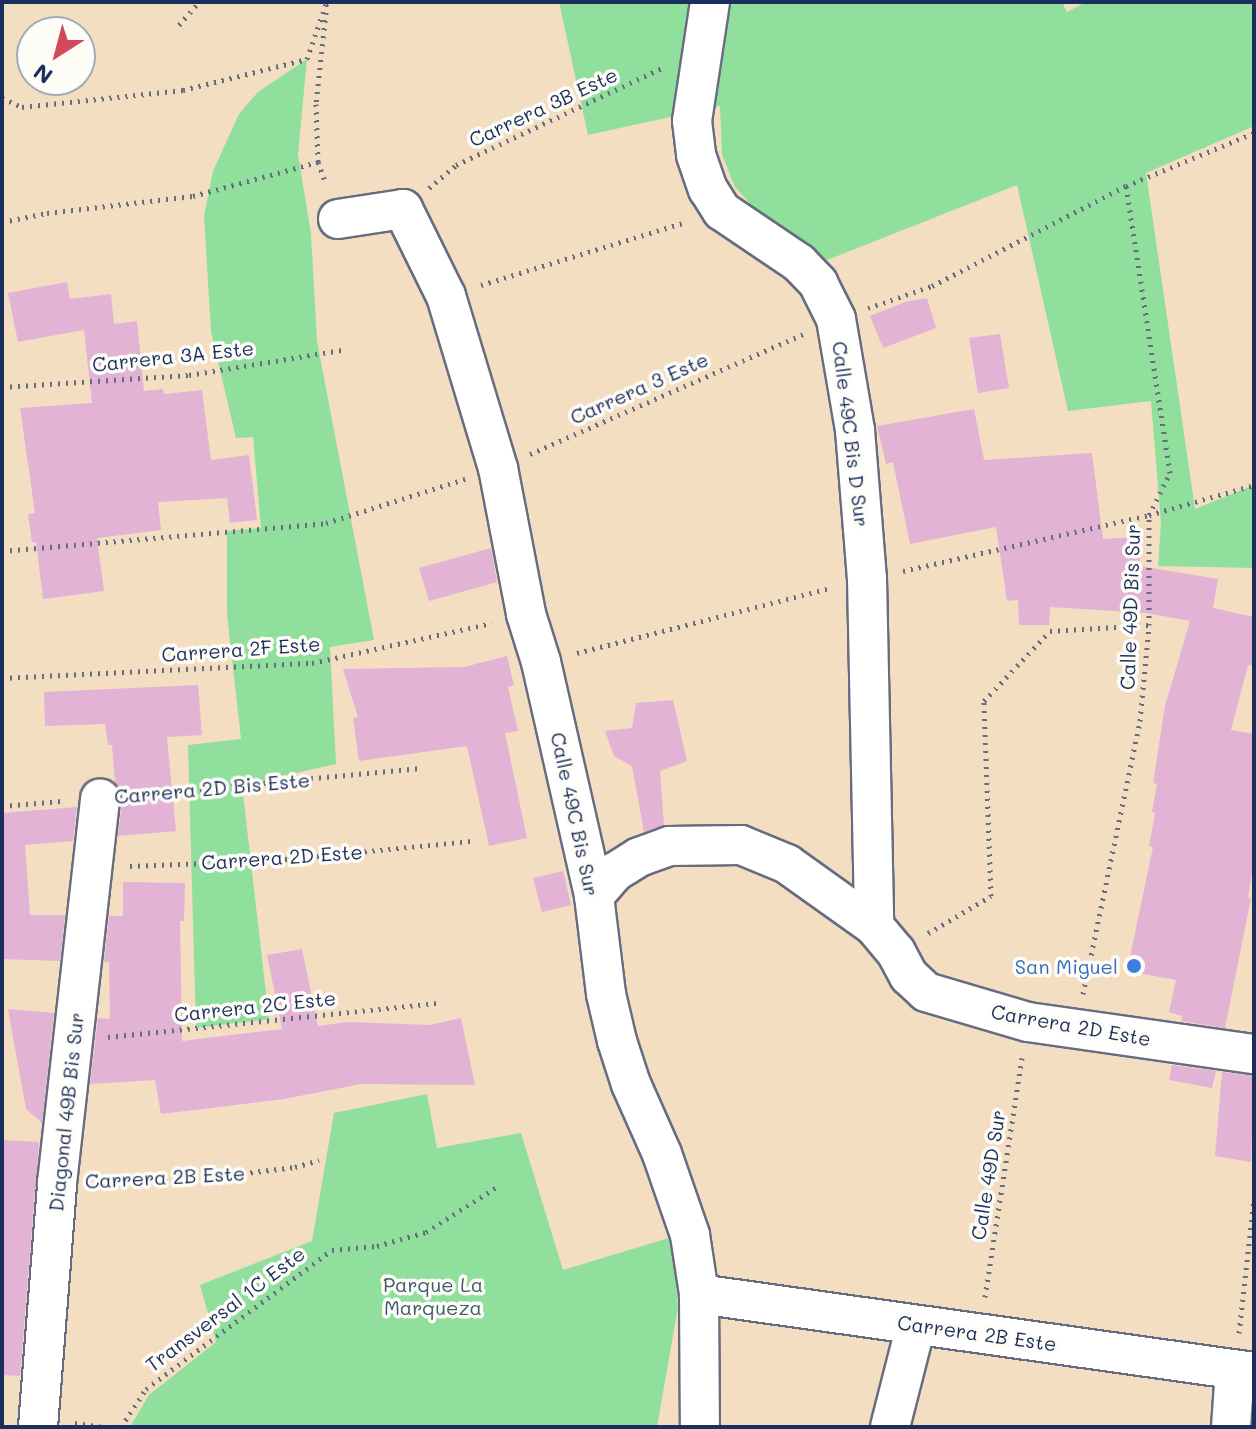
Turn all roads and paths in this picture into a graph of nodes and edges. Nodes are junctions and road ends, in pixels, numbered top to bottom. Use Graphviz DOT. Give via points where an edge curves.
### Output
graph roads {
  1 [pos="199,2"];
  2 [pos="710,2"];
  3 [pos="328,3"];
  4 [pos="179,25"];
  5 [pos="705,48"];
  6 [pos="2,98"];
  7 [pos="1254,133"];
  8 [pos="318,162"];
  9 [pos="1126,186"];
  10 [pos="403,209"];
  11 [pos="722,211"];
  12 [pos="338,219"];
  13 [pos="2,222"];
  14 [pos="446,296"];
  15 [pos="836,319"];
  16 [pos="347,349"];
  17 [pos="2,387"];
  18 [pos="498,468"];
  19 [pos="1254,485"];
  20 [pos="1149,515"];
  21 [pos="2,551"];
  22 [pos="526,614"];
  23 [pos="1149,625"];
  24 [pos="2,678"];
  25 [pos="421,768"];
  26 [pos="100,798"];
  27 [pos="2,806"];
  28 [pos="472,841"];
  29 [pos="92,867"];
  30 [pos="594,896"];
  31 [pos="885,939"];
  32 [pos="438,1003"];
  33 [pos="1028,1022"];
  34 [pos="1076,1030"];
  35 [pos="75,1040"];
  36 [pos="1254,1054"];
  37 [pos="319,1160"];
  38 [pos="57,1183"];
  39 [pos="497,1187"];
  40 [pos="1254,1199"];
  41 [pos="699,1294"];
  42 [pos="916,1325"];
  43 [pos="979,1334"];
  44 [pos="1245,1371"];
  45 [pos="38,1427"];
  46 [pos="121,1427"];
  47 [pos="700,1427"];
  48 [pos="890,1427"];
  49 [pos="1231,1427"];
  1 -- 4 [label="path"];
  2 -- 5 [label="street, Calle 49C Bis D Sur"];
  3 -- 6 [label="path" via="307,59 183,90 22,107"];
  3 -- 8 [label="path" via="316,104"];
  5 -- 10 [label="path, Carrera 3B Este" via="456,165"];
  5 -- 11 [label="street, Calle 49C Bis D Sur" via="692,121 696,155"];
  7 -- 9 [label="path, Carrera 3 Este"];
  8 -- 12 [label="path"];
  8 -- 13 [label="path" via="193,196"];
  9 -- 15 [label="path, Carrera 3 Este" via="932,286"];
  9 -- 20 [label="path, Calle 49D Bis Sur" via="1170,473"];
  10 -- 12 [label="street"];
  10 -- 14 [label="street, Calle 49C Bis Sur"];
  11 -- 14 [label="path"];
  11 -- 15 [label="street, Calle 49C Bis D Sur" via="799,263 818,283"];
  14 -- 18 [label="street, Calle 49C Bis Sur"];
  15 -- 18 [label="path, Carrera 3 Este"];
  15 -- 31 [label="street, Calle 49C Bis D Sur" via="855,430 867,579"];
  16 -- 17 [label="path, Carrera 3A Este" via="189,375"];
  18 -- 21 [label="path, Carrera 3 Este" via="326,523"];
  18 -- 22 [label="street, Calle 49C Bis Sur"];
  19 -- 20 [label="path"];
  20 -- 23 [label="path, Calle 49D Bis Sur"];
  22 -- 24 [label="path, Carrera 2F Este" via="312,663"];
  22 -- 30 [label="street, Calle 49C Bis Sur"];
  23 -- 31 [label="path" via="1050,631 984,701 991,896"];
  23 -- 34 [label="path, Calle 49D Bis Sur" via="1140,721"];
  25 -- 26 [label="path, Carrera 2D Bis Este"];
  26 -- 27 [label="path, Carrera 2D Bis Este"];
  26 -- 29 [label="street, Diagonal 49B Bis Sur"];
  28 -- 29 [label="path, Carrera 2D Este" via="277,860"];
  29 -- 35 [label="street, Diagonal 49B Bis Sur"];
  30 -- 31 [label="street" via="615,872 669,846 741,845 787,864"];
  30 -- 41 [label="street, Calle 49C Bis Sur" via="617,1041 678,1196"];
  31 -- 33 [label="street, Carrera 2D Este" via="926,992"];
  32 -- 35 [label="path, Carrera 2C Este"];
  33 -- 34 [label="street, Carrera 2D Este"];
  33 -- 43 [label="path, Calle 49D Sur"];
  34 -- 36 [label="street, Carrera 2D Este"];
  35 -- 38 [label="street, Diagonal 49B Bis Sur"];
  37 -- 38 [label="path, Carrera 2B Este" via="187,1180"];
  38 -- 45 [label="street, Diagonal 49B Bis Sur"];
  39 -- 46 [label="path, Transversal 1C Este" via="426,1232 377,1246 332,1250 146,1389"];
  40 -- 44 [label="path"];
  41 -- 42 [label="street, Carrera 2B Este"];
  41 -- 47 [label="street, Calle 49C Bis Sur"];
  42 -- 43 [label="street, Carrera 2B Este"];
  42 -- 48 [label="street"];
  43 -- 44 [label="street, Carrera 2B Este"];
  44 -- 49 [label="street"];
}
